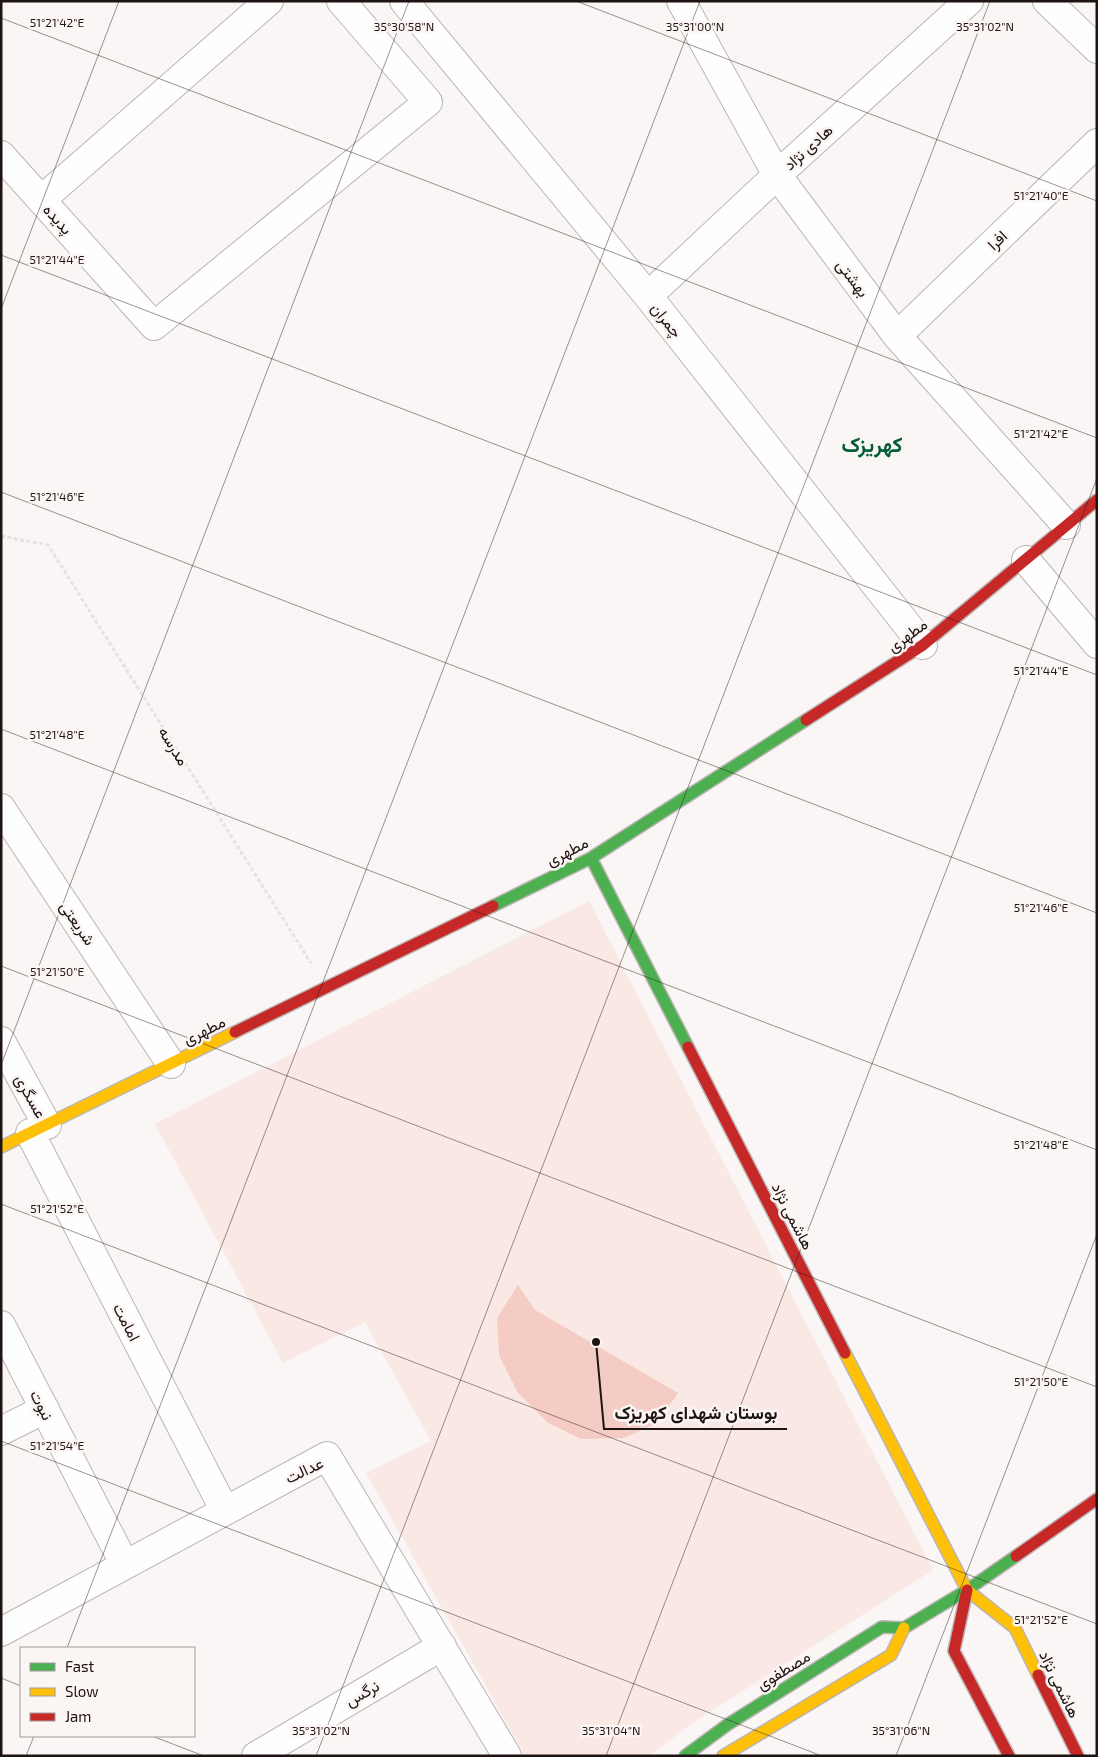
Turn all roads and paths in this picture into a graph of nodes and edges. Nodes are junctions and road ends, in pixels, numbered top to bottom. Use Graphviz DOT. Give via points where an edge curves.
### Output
graph roads {
  1 [pos="269,1"];
  2 [pos="341,1"];
  3 [pos="404,1"];
  4 [pos="681,1"];
  5 [pos="970,1"];
  6 [pos="1047,1"];
  7 [pos="1097,49"];
  8 [pos="1097,143"];
  9 [pos="1,155"];
  10 [pos="777,175"];
  11 [pos="41,200"];
  12 [pos="648,296"];
  13 [pos="897,336"];
  14 [pos="1097,500"];
  15 [pos="1066,525"];
  16 [pos="1,536"];
  17 [pos="1026,560"];
  18 [pos="1097,644"];
  19 [pos="923,645"];
  20 [pos="1,808"];
  21 [pos="591,858"];
  22 [pos="326,988"];
  23 [pos="1,1041"];
  24 [pos="171,1064"];
  25 [pos="38,1129"];
  26 [pos="1,1147"];
  27 [pos="1,1325"];
  28 [pos="44,1409"];
  29 [pos="1,1431"];
  30 [pos="1097,1499"];
  31 [pos="225,1511"];
  32 [pos="125,1565"];
  33 [pos="967,1590"];
  34 [pos="904,1628"];
  35 [pos="1,1632"];
  36 [pos="442,1646"];
  37 [pos="256,1756"];
  38 [pos="507,1756"];
  39 [pos="685,1756"];
  40 [pos="722,1756"];
  41 [pos="1010,1756"];
  42 [pos="1078,1756"];
  1 -- 11 [label="street"];
  2 -- 11 [label="street, پدیده" via="428,102 154,326"];
  3 -- 12 [label="street, چمران"];
  4 -- 10 [label="street, بهشتی"];
  5 -- 10 [label="street, هادی نژاد"];
  6 -- 7 [label="street"];
  8 -- 13 [label="street, افرا"];
  9 -- 11 [label="street, پدیده"];
  10 -- 12 [label="street, هادی نژاد"];
  10 -- 13 [label="street, بهشتی"];
  12 -- 19 [label="street, چمران"];
  13 -- 15 [label="street, بهشتی"];
  14 -- 15 [label="street, مطهری"];
  15 -- 17 [label="street, مطهری"];
  16 -- 22 [label="path, مدرسه" via="48,545"];
  17 -- 18 [label="street"];
  17 -- 19 [label="street, مطهری"];
  19 -- 21 [label="street, مطهری"];
  20 -- 24 [label="street, شریعتی"];
  21 -- 22 [label="street, مطهری"];
  21 -- 33 [label="street, هاشمی نژاد"];
  22 -- 24 [label="street, مطهری"];
  23 -- 25 [label="street, عسگری"];
  24 -- 25 [label="street, مطهری"];
  25 -- 26 [label="street, مطهری"];
  25 -- 31 [label="street, امامت"];
  27 -- 28 [label="street, نبوت"];
  28 -- 29 [label="street"];
  28 -- 32 [label="street, نبوت"];
  30 -- 33 [label="street, مصطفوی"];
  31 -- 32 [label="street, عدالت"];
  31 -- 36 [label="street, عدالت" via="327,1456"];
  32 -- 35 [label="street, عدالت"];
  33 -- 34 [label="street, مصطفوی"];
  33 -- 41 [label="street" via="954,1651"];
  33 -- 42 [label="street, هاشمی نژاد" via="1015,1628"];
  34 -- 39 [label="street, مصطفوی" via="882,1627 727,1725"];
  34 -- 40 [label="street" via="891,1655"];
  36 -- 37 [label="street, نرگس"];
  36 -- 38 [label="street, عدالت"];
}
